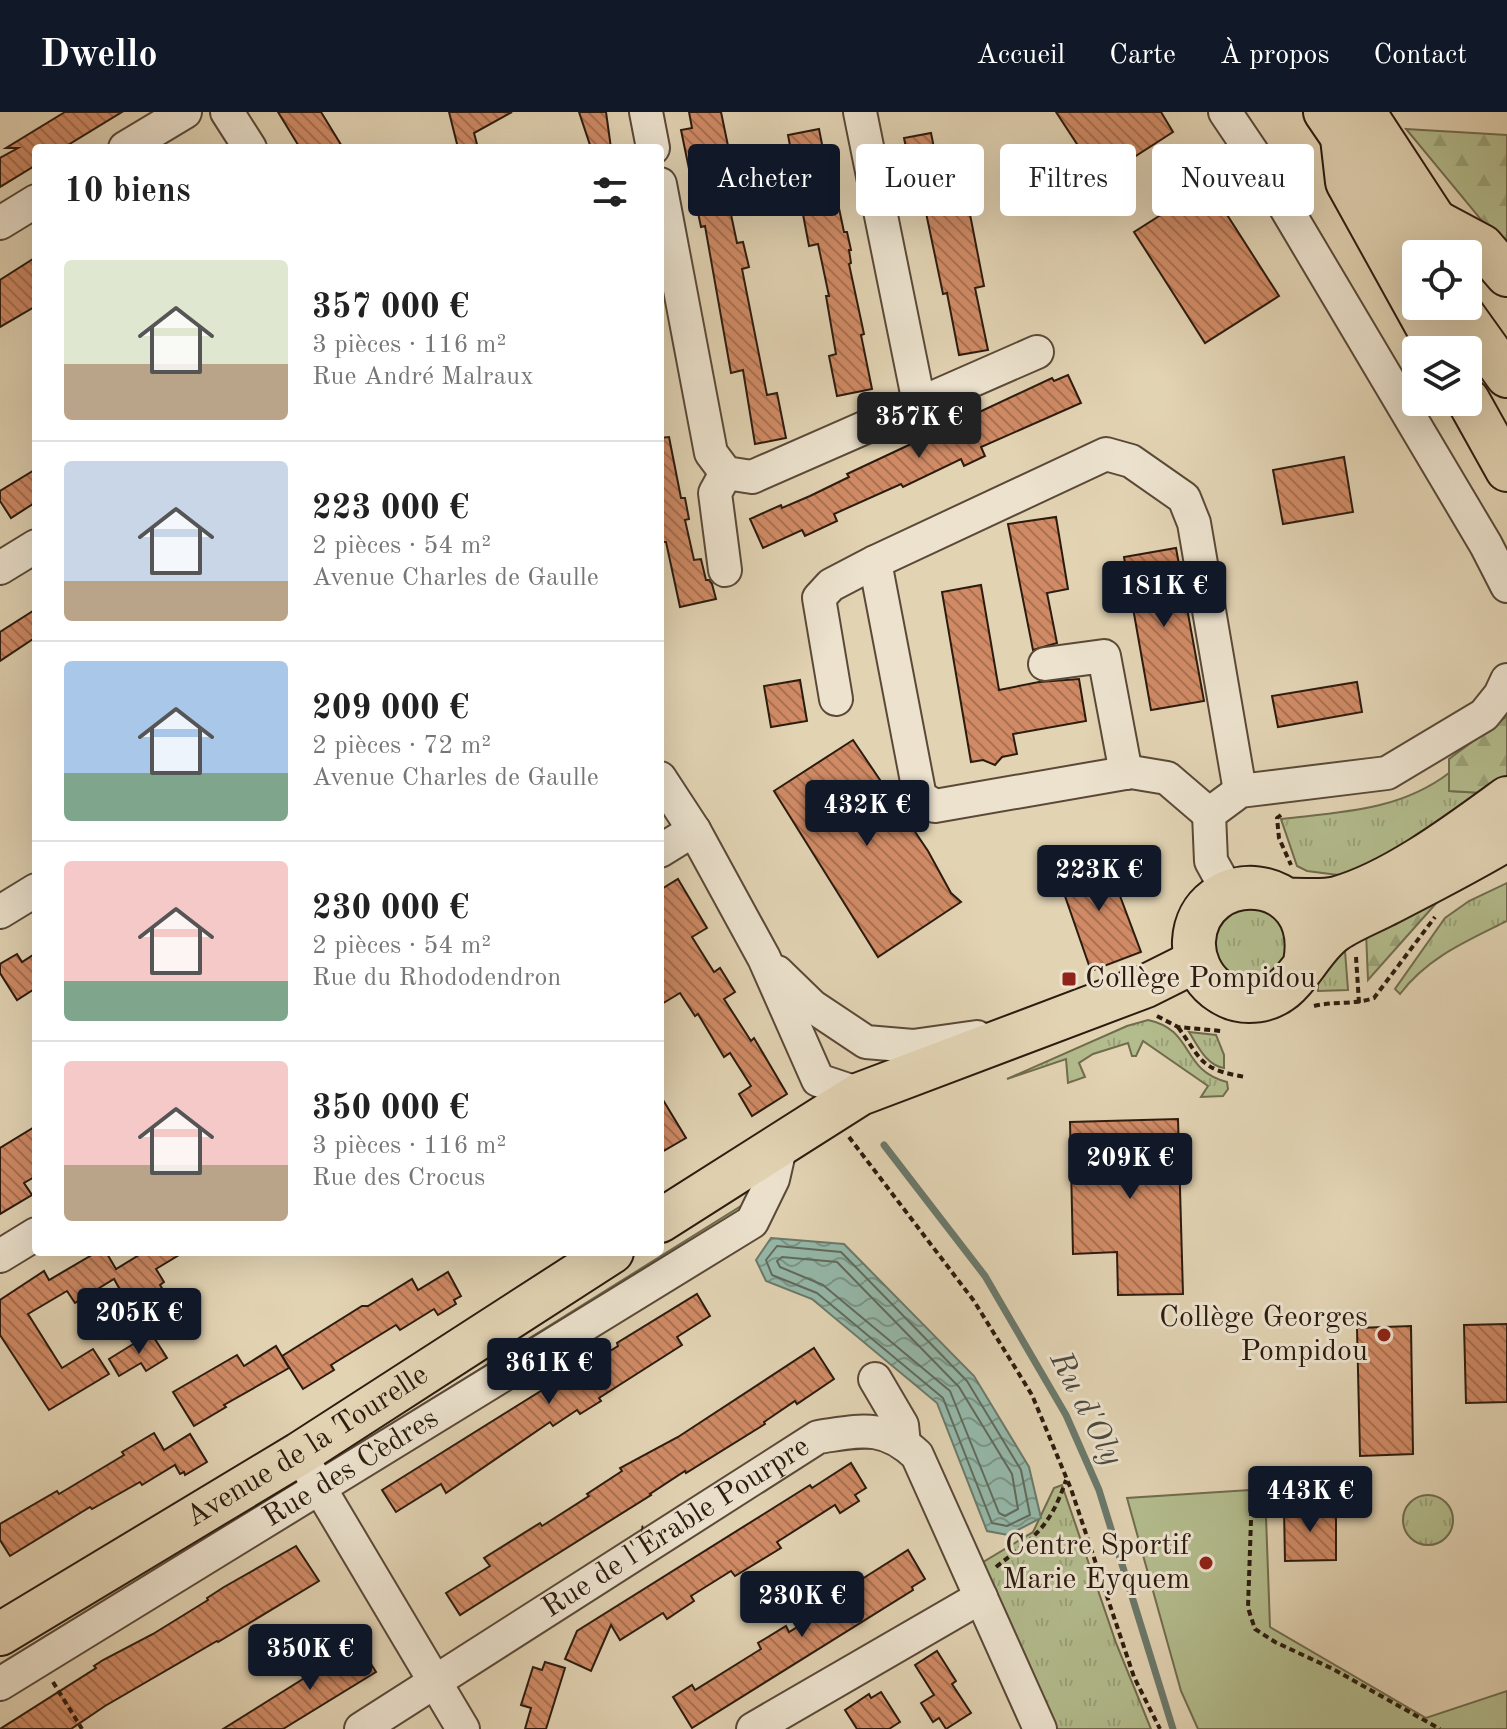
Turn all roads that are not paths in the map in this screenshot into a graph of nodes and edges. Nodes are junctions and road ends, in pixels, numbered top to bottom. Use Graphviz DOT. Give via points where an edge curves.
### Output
graph roads {
  1 [pos="185,112"];
  2 [pos="227,112"];
  3 [pos="646,112"];
  4 [pos="860,112"];
  5 [pos="1225,112"];
  6 [pos="1344,121"];
  7 [pos="132,144"];
  8 [pos="247,144"];
  9 [pos="652,144"];
  10 [pos="32,203"];
  11 [pos="664,205"];
  12 [pos="0,223"];
  13 [pos="1436,240"];
  14 [pos="1482,246"];
  15 [pos="1507,275"];
  16 [pos="1482,290"];
  17 [pos="1467,320"];
  18 [pos="1507,327"];
  19 [pos="1432,336"];
  20 [pos="1037,352"];
  21 [pos="1507,376"];
  22 [pos="919,403"];
  23 [pos="1477,416"];
  24 [pos="1507,470"];
  25 [pos="726,473"];
  26 [pos="32,548"];
  27 [pos="875,562"];
  28 [pos="0,568"];
  29 [pos="725,570"];
  30 [pos="1507,586"];
  31 [pos="1045,664"];
  32 [pos="1507,680"];
  33 [pos="836,699"];
  34 [pos="1126,773"];
  35 [pos="664,784"];
  36 [pos="1240,791"];
  37 [pos="1507,798"];
  38 [pos="1209,814"];
  39 [pos="694,830"];
  40 [pos="1507,839"];
  41 [pos="664,849"];
  42 [pos="32,892"];
  43 [pos="1228,892"];
  44 [pos="1287,900"];
  45 [pos="0,912"];
  46 [pos="764,958"];
  47 [pos="1196,961"];
  48 [pos="1305,963"];
  49 [pos="1031,1029"];
  50 [pos="818,1080"];
  51 [pos="860,1094"];
  52 [pos="781,1144"];
  53 [pos="737,1171"];
  54 [pos="664,1218"];
  55 [pos="32,1236"];
  56 [pos="0,1256"];
  57 [pos="606,1256"];
  58 [pos="875,1379"];
  59 [pos="904,1444"];
  60 [pos="309,1472"];
  61 [pos="978,1590"];
  62 [pos="0,1634"];
  63 [pos="436,1682"];
  64 [pos="0,1684"];
  65 [pos="1032,1726"];
  66 [pos="361,1729"];
  67 [pos="463,1729"];
  68 [pos="753,1729"];
  1 -- 7 [label="street"];
  2 -- 8 [label="street"];
  3 -- 9 [label="street"];
  4 -- 22 [label="street"];
  5 -- 30 [label="street"];
  6 -- 13 [label="main road"];
  6 -- 19 [label="main road" via="1347,182"];
  10 -- 12 [label="street"];
  11 -- 25 [label="street" via="711,453"];
  14 -- 15 [label="main road"];
  16 -- 18 [label="main road"];
  17 -- 21 [label="main road"];
  20 -- 22 [label="street"];
  22 -- 25 [label="street" via="752,477"];
  23 -- 24 [label="main road"];
  25 -- 29 [label="street" via="715,493"];
  26 -- 28 [label="street"];
  27 -- 33 [label="street" via="831,585 819,598"];
  27 -- 34 [label="street" via="920,797 935,806"];
  27 -- 36 [label="street" via="1106,454 1131,461 1184,498 1194,523"];
  31 -- 34 [label="street" via="1104,656"];
  32 -- 36 [label="street" via="1484,715 1387,773"];
  34 -- 38 [label="street" via="1167,778"];
  35 -- 39 [label="street"];
  36 -- 38 [label="street"];
  37 -- 44 [label="main road" via="1377,882 1334,899"];
  38 -- 43 [label="street" via="1211,861"];
  39 -- 41 [label="street"];
  39 -- 46 [label="street"];
  40 -- 48 [label="main road" via="1334,932"];
  42 -- 45 [label="street"];
  43 -- 44 [label="main road" via="1259,887"];
  43 -- 47 [label="main road" via="1199,920"];
  44 -- 48 [label="main road" via="1306,929"];
  46 -- 49 [label="street" via="812,1006 866,1042 913,1046"];
  46 -- 50 [label="street"];
  47 -- 48 [label="main road" via="1214,987 1243,1001 1285,990"];
  47 -- 49 [label="main road" via="1146,986"];
  49 -- 51 [label="main road"];
  50 -- 51 [label="street"];
  50 -- 53 [label="street" via="818,1105"];
  51 -- 52 [label="main road"];
  52 -- 53 [label="main road"];
  52 -- 60 [label="street, Rue des Cèdres" via="773,1179 752,1222"];
  53 -- 54 [label="main road"];
  55 -- 56 [label="street"];
  57 -- 60 [label="main road, Avenue de la Tourelle"];
  58 -- 59 [label="street" via="902,1425"];
  59 -- 61 [label="street" via="917,1455"];
  59 -- 63 [label="street, Rue de l'Érable Pourpre" via="869,1430 818,1437"];
  60 -- 62 [label="main road, Avenue de la Tourelle"];
  60 -- 63 [label="street"];
  60 -- 64 [label="street, Rue des Cèdres"];
  61 -- 65 [label="street"];
  61 -- 68 [label="street"];
  63 -- 66 [label="street, Rue de l'Érable Pourpre"];
  63 -- 67 [label="street"];
}
